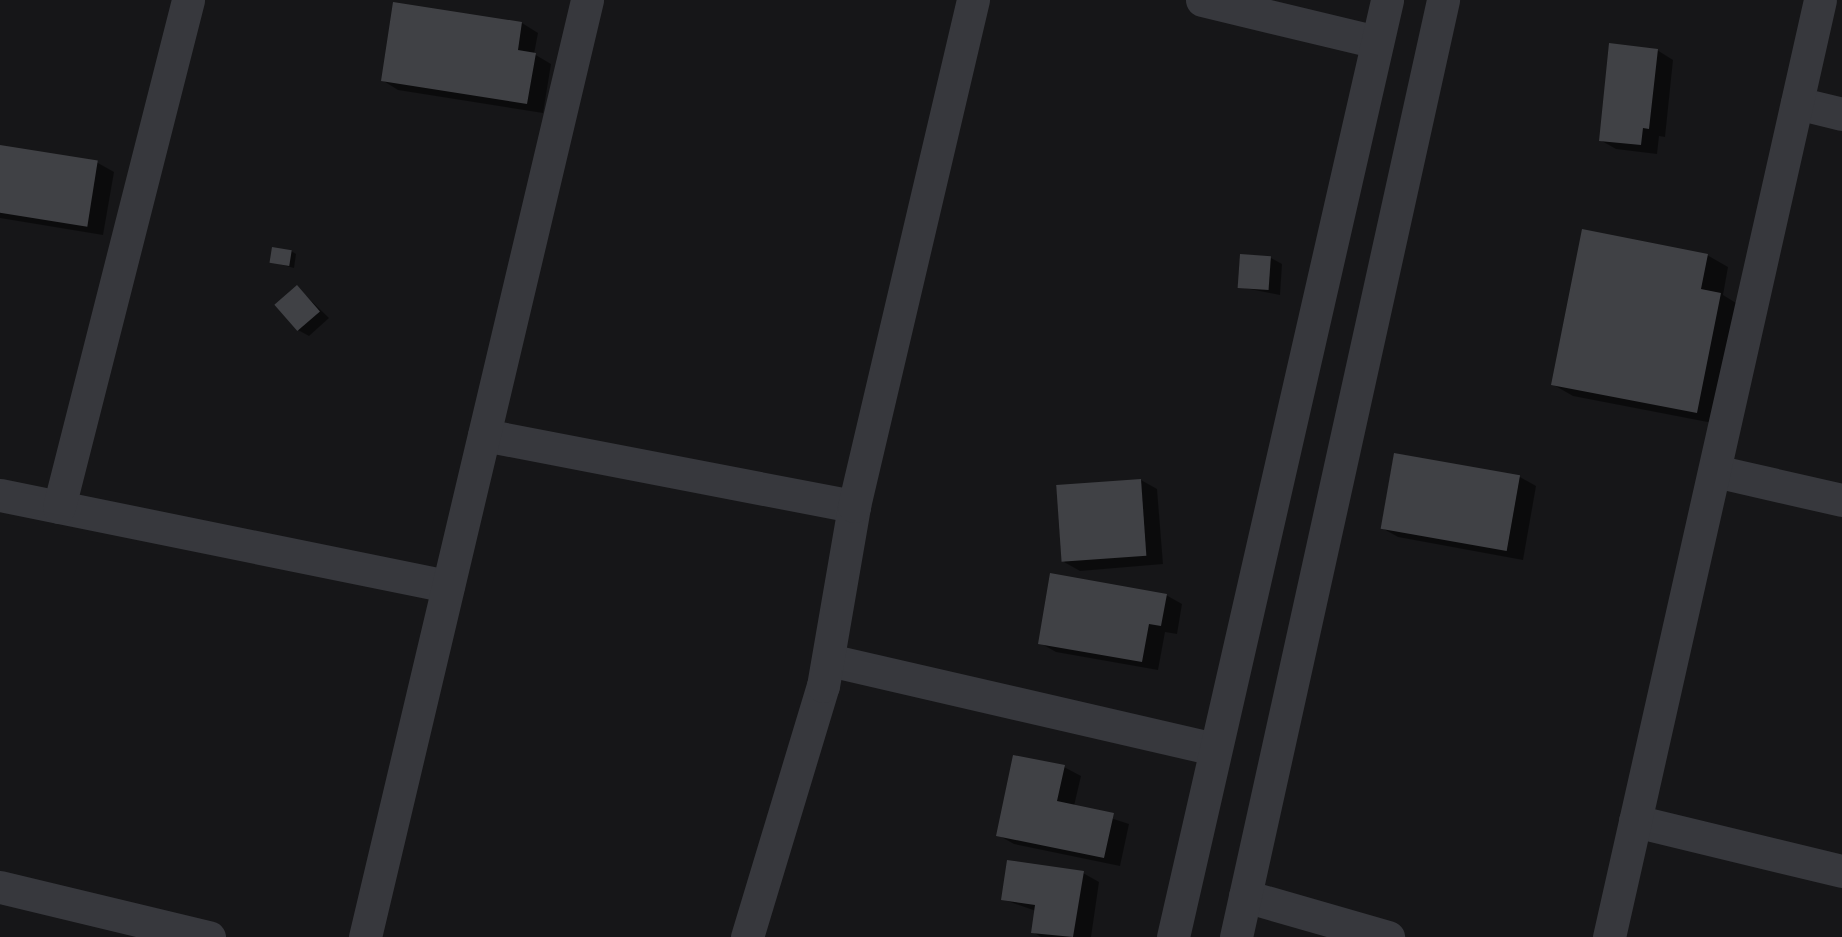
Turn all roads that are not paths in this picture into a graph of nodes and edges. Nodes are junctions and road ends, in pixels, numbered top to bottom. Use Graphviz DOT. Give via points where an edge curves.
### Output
graph roads {
  1 [pos="188,0"];
  2 [pos="587,0"];
  3 [pos="974,0"];
  4 [pos="1202,0"];
  5 [pos="1387,0"];
  6 [pos="1443,0"];
  7 [pos="1821,0"];
  8 [pos="1377,42"];
  9 [pos="1797,103"];
  10 [pos="1842,114"];
  11 [pos="484,435"];
  12 [pos="1714,471"];
  13 [pos="0,495"];
  14 [pos="1842,500"];
  15 [pos="854,506"];
  16 [pos="59,507"];
  17 [pos="448,586"];
  18 [pos="829,660"];
  19 [pos="1214,749"];
  20 [pos="1635,821"];
  21 [pos="1842,871"];
  22 [pos="0,887"];
  23 [pos="1245,896"];
  24 [pos="209,937"];
  25 [pos="365,937"];
  26 [pos="747,937"];
  27 [pos="1173,937"];
  28 [pos="1236,937"];
  29 [pos="1388,937"];
  30 [pos="1609,937"];
  1 -- 16 [label="street"];
  2 -- 11 [label="street"];
  3 -- 15 [label="street"];
  4 -- 8 [label="street"];
  5 -- 8 [label="street"];
  6 -- 23 [label="street"];
  7 -- 9 [label="street"];
  8 -- 19 [label="street"];
  9 -- 10 [label="street"];
  9 -- 12 [label="street"];
  11 -- 15 [label="street"];
  11 -- 17 [label="street"];
  12 -- 14 [label="street"];
  12 -- 20 [label="street"];
  13 -- 16 [label="street"];
  15 -- 18 [label="street"];
  16 -- 17 [label="street"];
  17 -- 25 [label="street"];
  18 -- 19 [label="street"];
  18 -- 26 [label="street"];
  19 -- 27 [label="street"];
  20 -- 21 [label="street"];
  20 -- 30 [label="street"];
  22 -- 24 [label="street"];
  23 -- 28 [label="street"];
  23 -- 29 [label="street"];
}
